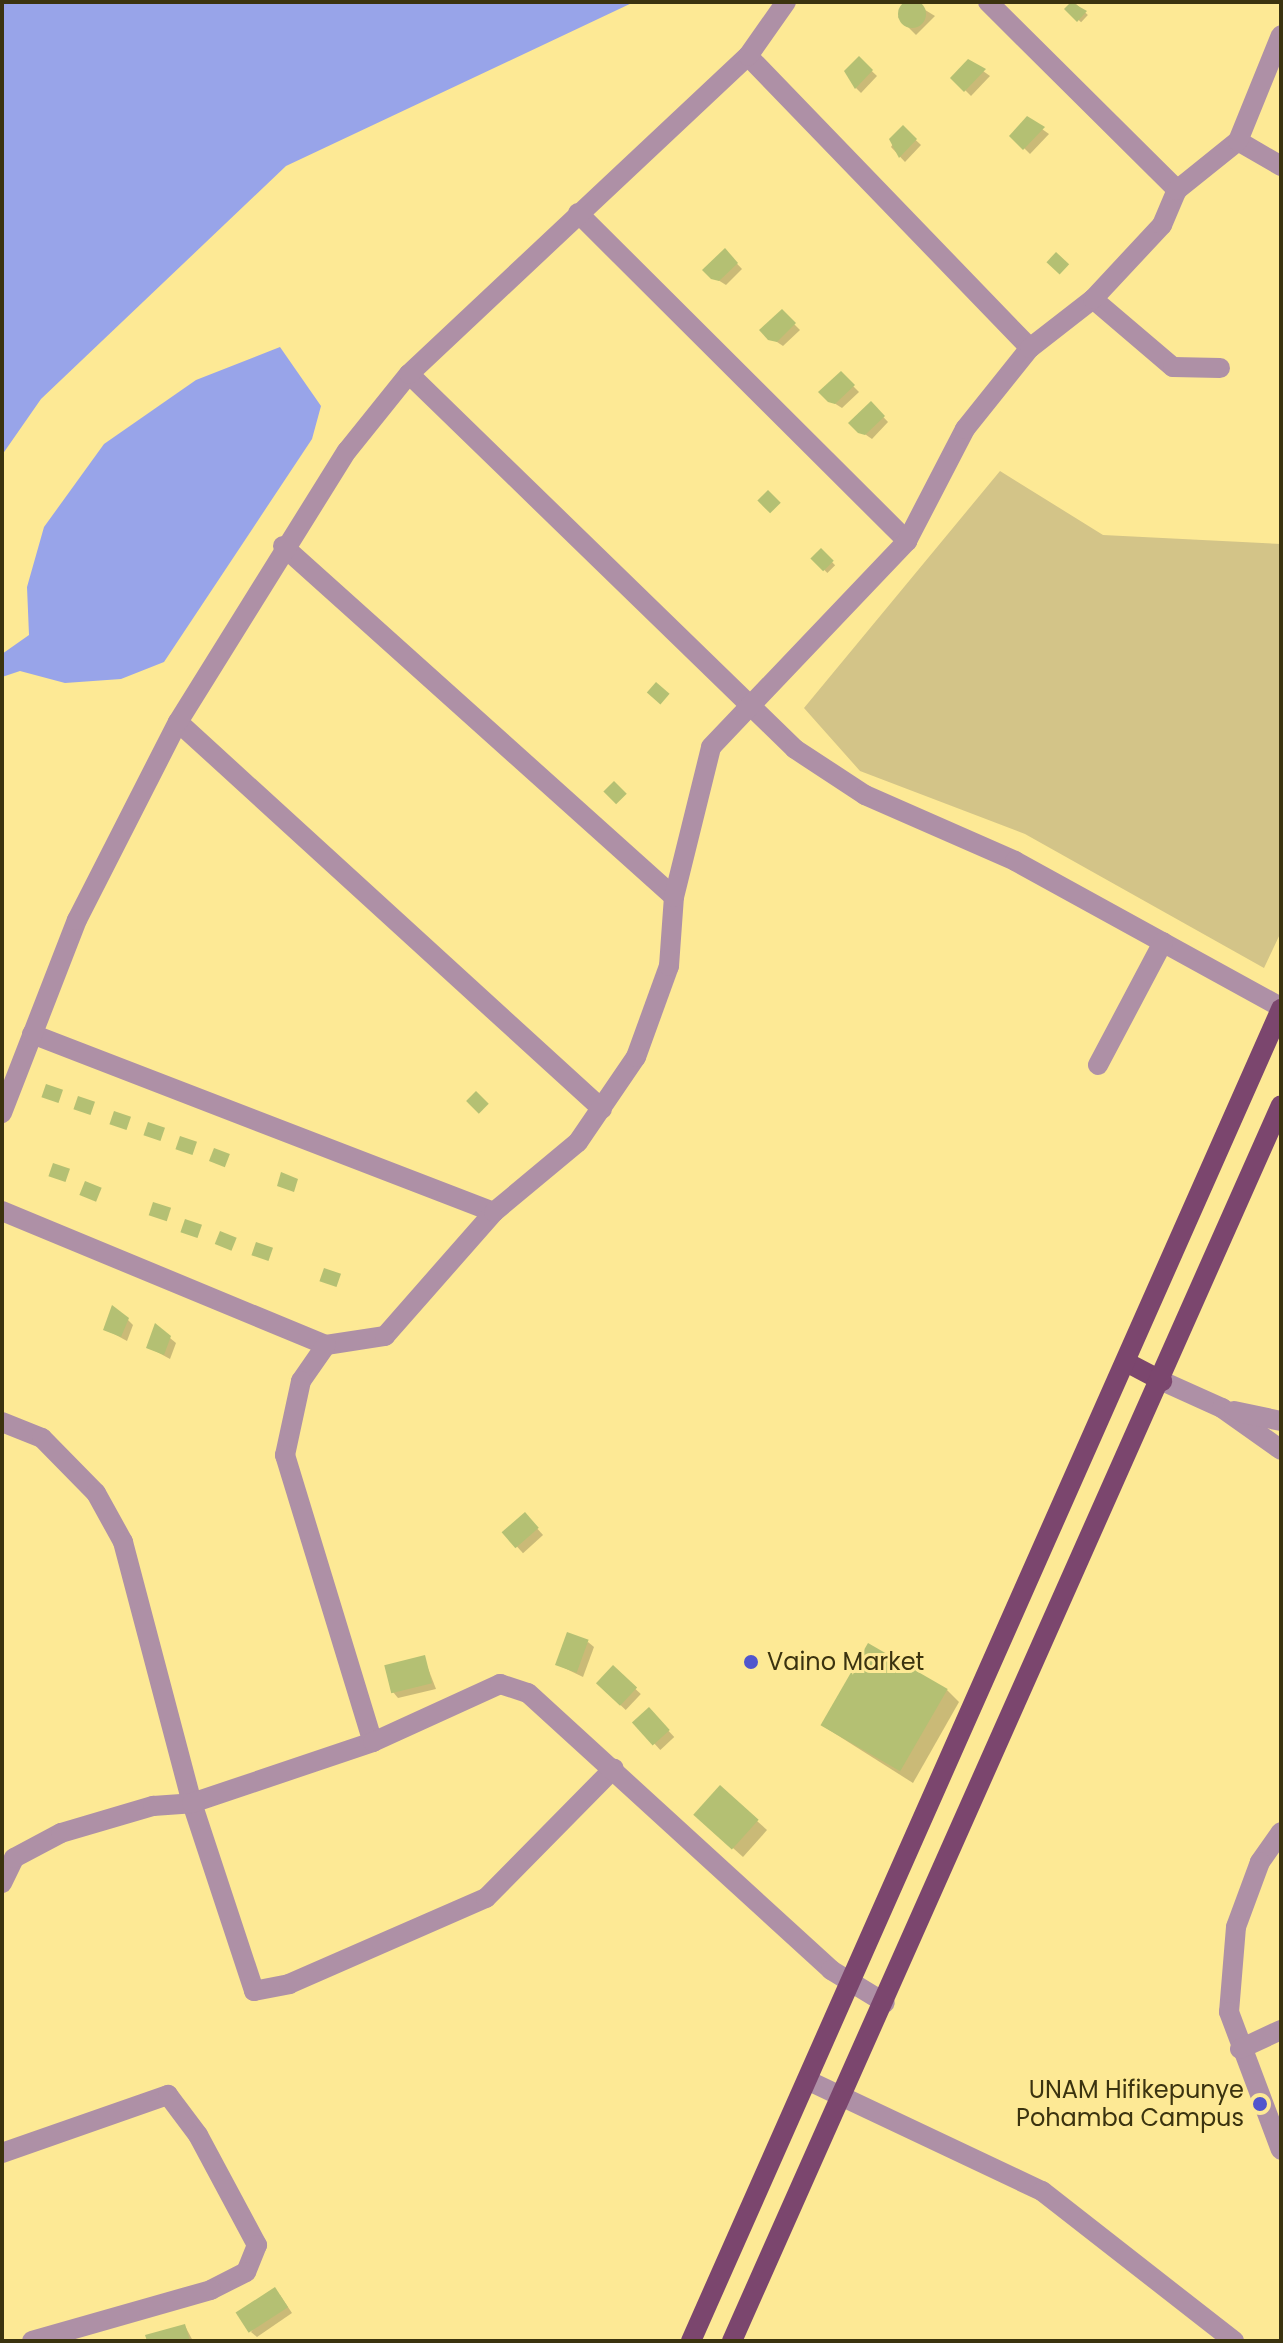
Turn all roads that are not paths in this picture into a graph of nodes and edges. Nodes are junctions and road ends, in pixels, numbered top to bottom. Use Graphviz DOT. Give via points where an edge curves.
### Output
graph roads {
  1 [pos="786,2"];
  2 [pos="988,2"];
  3 [pos="1281,35"];
  4 [pos="748,56"];
  5 [pos="1238,141"];
  6 [pos="1281,166"];
  7 [pos="1177,190"];
  8 [pos="578,213"];
  9 [pos="1093,299"];
  10 [pos="1030,348"];
  11 [pos="1220,368"];
  12 [pos="409,374"];
  13 [pos="907,541"];
  14 [pos="283,546"];
  15 [pos="750,705"];
  16 [pos="178,722"];
  17 [pos="674,897"];
  18 [pos="1163,942"];
  19 [pos="1281,1008"];
  20 [pos="32,1034"];
  21 [pos="1098,1065"];
  22 [pos="1281,1105"];
  23 [pos="602,1109"];
  24 [pos="2,1113"];
  25 [pos="2,1211"];
  26 [pos="494,1212"];
  27 [pos="326,1345"];
  28 [pos="1126,1362"];
  29 [pos="1162,1381"];
  30 [pos="1222,1408"];
  31 [pos="1281,1421"];
  32 [pos="2,1422"];
  33 [pos="1281,1450"];
  34 [pos="373,1742"];
  35 [pos="614,1768"];
  36 [pos="192,1803"];
  37 [pos="1281,1832"];
  38 [pos="2,1883"];
  39 [pos="852,1987"];
  40 [pos="885,2003"];
  41 [pos="1281,2030"];
  42 [pos="1240,2049"];
  43 [pos="809,2081"];
  44 [pos="843,2098"];
  45 [pos="1281,2150"];
  46 [pos="2,2153"];
  47 [pos="32,2341"];
  48 [pos="691,2341"];
  49 [pos="732,2341"];
  50 [pos="1234,2341"];
  1 -- 4 [label="street"];
  2 -- 7 [label="street"];
  3 -- 5 [label="street"];
  4 -- 8 [label="street"];
  4 -- 10 [label="street"];
  5 -- 6 [label="street"];
  5 -- 7 [label="street"];
  7 -- 9 [label="street" via="1162,225"];
  8 -- 12 [label="street"];
  8 -- 13 [label="street"];
  9 -- 10 [label="street"];
  9 -- 11 [label="street" via="1173,367"];
  10 -- 13 [label="street" via="965,429"];
  12 -- 14 [label="street"];
  12 -- 15 [label="street"];
  13 -- 15 [label="street"];
  14 -- 16 [label="street"];
  14 -- 17 [label="street"];
  15 -- 17 [label="street" via="711,747"];
  15 -- 18 [label="street" via="795,749 865,795 1015,861"];
  16 -- 20 [label="street" via="77,920"];
  16 -- 23 [label="street"];
  17 -- 23 [label="street" via="669,966 636,1057"];
  18 -- 19 [label="street"];
  18 -- 21 [label="street"];
  19 -- 28 [label="main road"];
  20 -- 24 [label="street"];
  20 -- 26 [label="street"];
  22 -- 29 [label="main road"];
  23 -- 26 [label="street" via="578,1142"];
  25 -- 27 [label="street"];
  26 -- 27 [label="street" via="385,1336"];
  27 -- 34 [label="street" via="301,1381 285,1455"];
  28 -- 29 [label="main road"];
  28 -- 39 [label="main road"];
  29 -- 30 [label="street"];
  29 -- 40 [label="main road"];
  30 -- 31 [label="street"];
  30 -- 33 [label="street"];
  32 -- 36 [label="street" via="42,1438 96,1493 123,1542"];
  34 -- 35 [label="street" via="500,1684 528,1693"];
  34 -- 36 [label="street"];
  35 -- 36 [label="street" via="486,1898 289,1984 254,1991"];
  35 -- 39 [label="street"];
  36 -- 38 [label="street" via="153,1806 61,1833 14,1858"];
  37 -- 42 [label="street" via="1260,1862 1236,1927 1229,2012"];
  39 -- 40 [label="street"];
  39 -- 43 [label="main road"];
  40 -- 44 [label="main road"];
  41 -- 42 [label="street"];
  42 -- 45 [label="street"];
  43 -- 44 [label="street"];
  43 -- 48 [label="main road"];
  44 -- 49 [label="main road"];
  44 -- 50 [label="street" via="1042,2191"];
  46 -- 47 [label="street" via="168,2095 198,2135 257,2245 246,2272 211,2290"];
}
